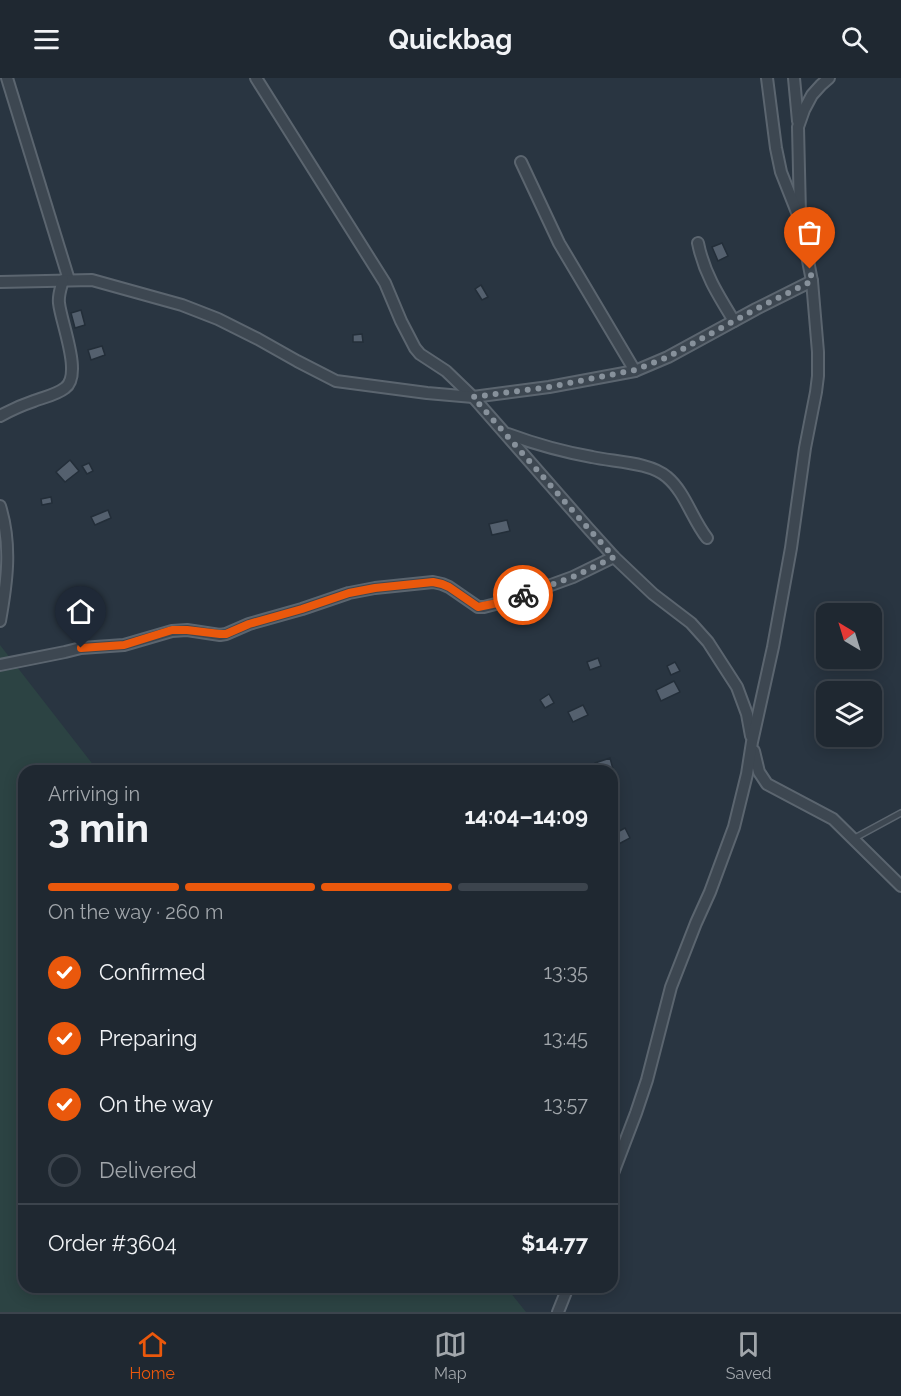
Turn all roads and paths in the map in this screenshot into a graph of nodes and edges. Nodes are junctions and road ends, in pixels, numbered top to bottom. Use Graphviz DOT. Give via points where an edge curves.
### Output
graph roads {
  1 [pos="7,78"];
  2 [pos="256,78"];
  3 [pos="767,78"];
  4 [pos="794,78"];
  5 [pos="829,78"];
  6 [pos="798,127"];
  7 [pos="520,162"];
  8 [pos="800,220"];
  9 [pos="698,243"];
  10 [pos="66,280"];
  11 [pos="812,281"];
  12 [pos="0,282"];
  13 [pos="734,321"];
  14 [pos="635,370"];
  15 [pos="473,397"];
  16 [pos="0,416"];
  17 [pos="506,433"];
  18 [pos="0,506"];
  19 [pos="707,538"];
  20 [pos="614,557"];
  21 [pos="0,621"];
  22 [pos="0,665"];
  23 [pos="752,742"];
  24 [pos="901,813"];
  25 [pos="853,839"];
  26 [pos="901,886"];
  27 [pos="618,1160"];
  28 [pos="566,1293"];
  29 [pos="558,1312"];
  1 -- 10 [label="street"];
  2 -- 15 [label="street" via="385,283 415,348"];
  3 -- 8 [label="street" via="781,172"];
  4 -- 6 [label="street"];
  5 -- 6 [label="street" via="812,95"];
  6 -- 8 [label="street"];
  7 -- 14 [label="street" via="559,243"];
  8 -- 11 [label="street"];
  9 -- 13 [label="street" via="706,273"];
  10 -- 12 [label="street"];
  10 -- 15 [label="street" via="92,280 182,305 218,319 336,381"];
  10 -- 16 [label="street" via="59,303 70,350 71,383 58,393"];
  11 -- 13 [label="street"];
  11 -- 23 [label="street" via="818,352 816,393 773,647"];
  13 -- 14 [label="street"];
  14 -- 15 [label="street"];
  15 -- 17 [label="street"];
  17 -- 19 [label="street" via="532,443 651,468 665,475 676,486"];
  17 -- 20 [label="street"];
  18 -- 21 [label="street" via="8,547"];
  20 -- 22 [label="street" via="573,577 484,607 433,582 375,588 226,634 172,630 124,645 81,648"];
  20 -- 23 [label="street" via="708,642 737,687"];
  23 -- 25 [label="street" via="756,765 767,784 833,819"];
  23 -- 27 [label="street" via="734,827 671,987 647,1080"];
  24 -- 25 [label="lane"];
  25 -- 26 [label="street"];
  28 -- 29 [label="street"];
}
